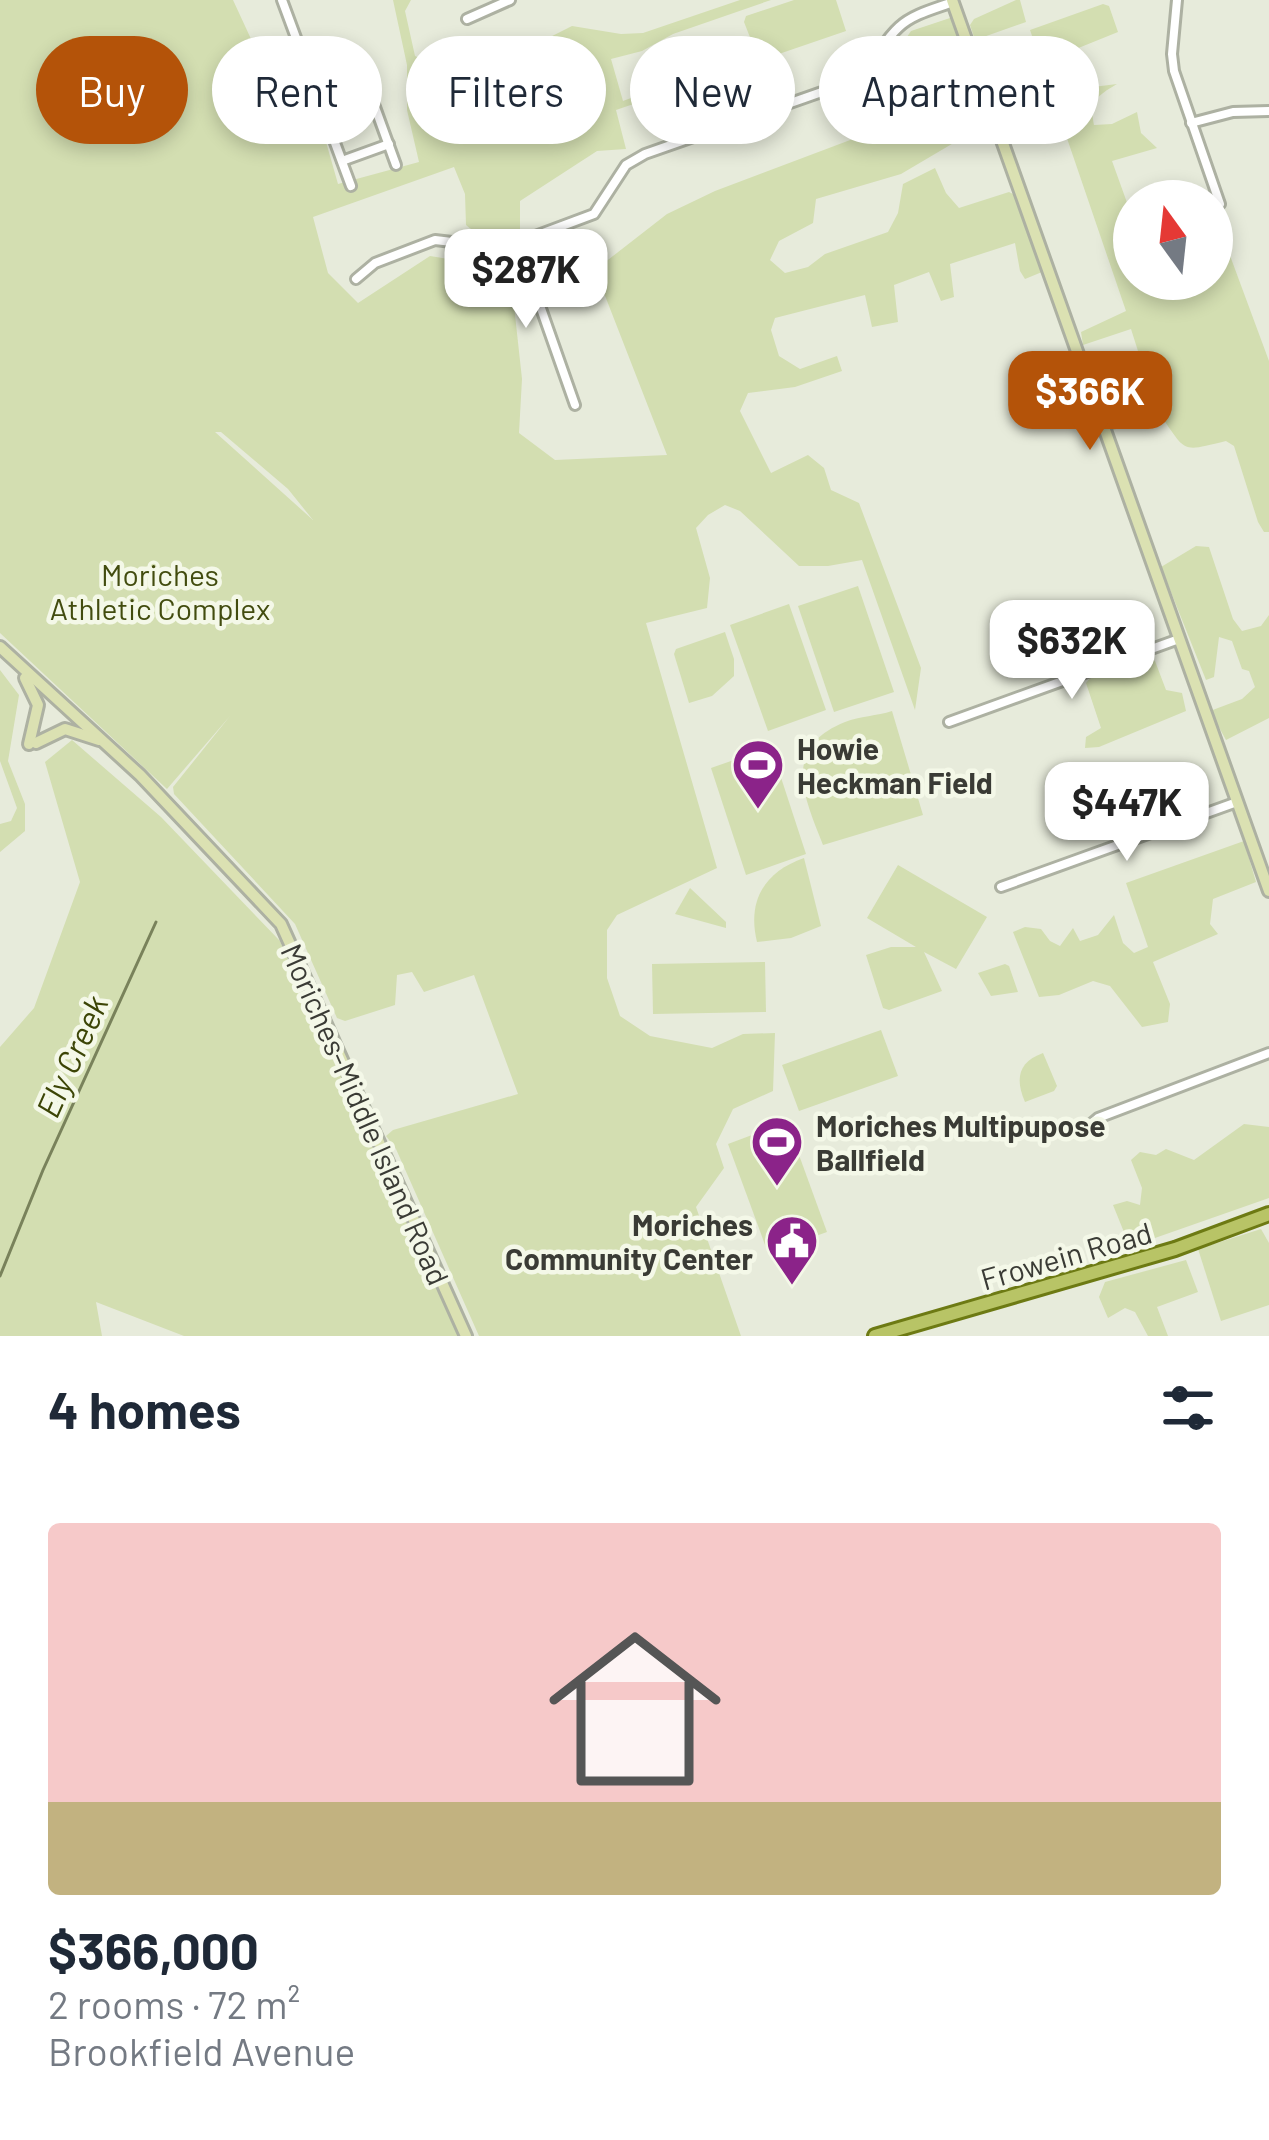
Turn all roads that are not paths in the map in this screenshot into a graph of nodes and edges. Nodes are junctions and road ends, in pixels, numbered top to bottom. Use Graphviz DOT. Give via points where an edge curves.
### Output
graph roads {
  1 [pos="281,0"];
  2 [pos="510,0"];
  3 [pos="1177,0"];
  4 [pos="952,1"];
  5 [pos="467,19"];
  6 [pos="296,36"];
  7 [pos="1269,111"];
  8 [pos="1191,123"];
  9 [pos="382,125"];
  10 [pos="336,144"];
  11 [pos="389,144"];
  12 [pos="342,160"];
  13 [pos="396,165"];
  14 [pos="1211,180"];
  15 [pos="351,186"];
  16 [pos="518,243"];
  17 [pos="356,279"];
  18 [pos="575,405"];
  19 [pos="1180,639"];
  20 [pos="0,647"];
  21 [pos="13,660"];
  22 [pos="949,722"];
  23 [pos="110,746"];
  24 [pos="1238,801"];
  25 [pos="1001,886"];
  26 [pos="1269,891"];
  27 [pos="1269,1053"];
  28 [pos="1091,1124"];
  29 [pos="1269,1214"];
  30 [pos="466,1336"];
  31 [pos="875,1336"];
  1 -- 6 [label="street"];
  2 -- 5 [label="street"];
  3 -- 8 [label="street" via="1172,54"];
  4 -- 16 [label="street" via="897,28 854,81 645,154 626,165 594,214"];
  4 -- 19 [label="main road"];
  7 -- 8 [label="street"];
  8 -- 14 [label="street"];
  9 -- 11 [label="street"];
  10 -- 12 [label="street"];
  11 -- 12 [label="street"];
  11 -- 13 [label="street"];
  12 -- 15 [label="street"];
  16 -- 17 [label="street" via="483,249 435,240 374,263"];
  16 -- 18 [label="street"];
  19 -- 22 [label="street"];
  19 -- 24 [label="main road"];
  20 -- 21 [label="main road, Moriches-Middle Island Road"];
  21 -- 23 [label="main road, Moriches-Middle Island Road"];
  21 -- 23 [label="main road" via="38,705 32,743 65,729"];
  23 -- 30 [label="main road, Moriches-Middle Island Road" via="285,930"];
  24 -- 25 [label="street"];
  24 -- 26 [label="main road"];
  27 -- 28 [label="street"];
  29 -- 31 [label="main road, Frowein Road"];
}
